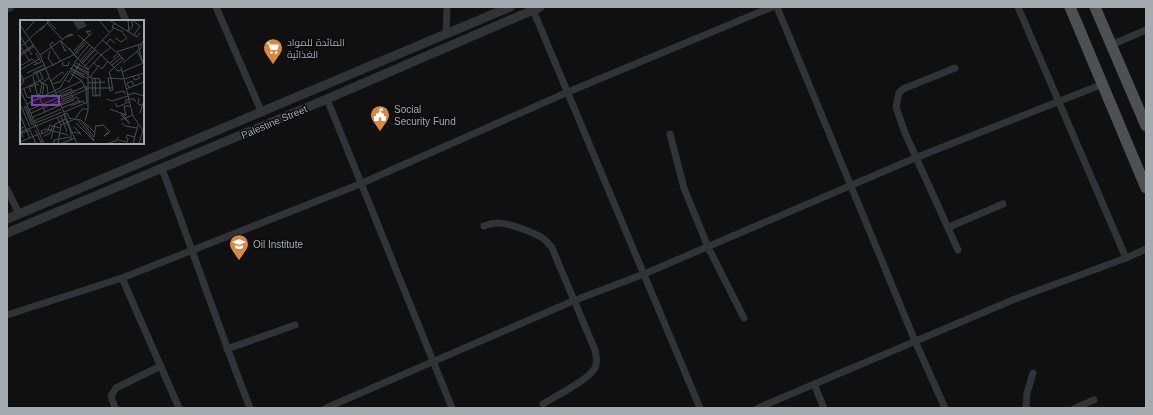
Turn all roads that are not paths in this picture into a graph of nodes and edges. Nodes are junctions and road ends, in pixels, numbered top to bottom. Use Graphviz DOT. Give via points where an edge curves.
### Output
graph roads {
  1 [pos="11,7"];
  2 [pos="120,7"];
  3 [pos="216,7"];
  4 [pos="447,7"];
  5 [pos="510,7"];
  6 [pos="772,7"];
  7 [pos="777,7"];
  8 [pos="1018,7"];
  9 [pos="1070,7"];
  10 [pos="1096,7"];
  11 [pos="536,8"];
  12 [pos="7,9"];
  13 [pos="126,20"];
  14 [pos="1146,30"];
  15 [pos="446,34"];
  16 [pos="1111,45"];
  17 [pos="955,68"];
  18 [pos="366,69"];
  19 [pos="371,80"];
  20 [pos="1102,84"];
  21 [pos="568,92"];
  22 [pos="327,99"];
  23 [pos="1058,101"];
  24 [pos="262,112"];
  25 [pos="1145,120"];
  26 [pos="670,134"];
  27 [pos="915,158"];
  28 [pos="162,169"];
  29 [pos="360,184"];
  30 [pos="851,185"];
  31 [pos="1146,188"];
  32 [pos="7,189"];
  33 [pos="1003,204"];
  34 [pos="18,214"];
  35 [pos="7,219"];
  36 [pos="484,226"];
  37 [pos="949,227"];
  38 [pos="7,232"];
  39 [pos="708,247"];
  40 [pos="1146,249"];
  41 [pos="192,250"];
  42 [pos="958,250"];
  43 [pos="1126,258"];
  44 [pos="644,274"];
  45 [pos="122,278"];
  46 [pos="573,301"];
  47 [pos="7,315"];
  48 [pos="744,318"];
  49 [pos="294,325"];
  50 [pos="915,341"];
  51 [pos="227,349"];
  52 [pos="432,361"];
  53 [pos="160,366"];
  54 [pos="1033,373"];
  55 [pos="814,384"];
  56 [pos="1094,400"];
  57 [pos="544,404"];
  58 [pos="115,408"];
  59 [pos="179,408"];
  60 [pos="250,408"];
  61 [pos="326,408"];
  62 [pos="452,408"];
  63 [pos="700,408"];
  64 [pos="758,408"];
  65 [pos="824,408"];
  66 [pos="945,408"];
  67 [pos="1026,408"];
  68 [pos="1075,408"];
  1 -- 12 [label="street"];
  2 -- 13 [label="street"];
  3 -- 24 [label="street"];
  4 -- 15 [label="street"];
  5 -- 15 [label="street, Palestine Street"];
  6 -- 21 [label="street"];
  7 -- 30 [label="street"];
  8 -- 23 [label="street"];
  9 -- 20 [label="main road"];
  10 -- 16 [label="main road"];
  11 -- 19 [label="street, Palestine Street"];
  11 -- 21 [label="street"];
  14 -- 16 [label="street"];
  15 -- 18 [label="street, Palestine Street"];
  16 -- 25 [label="main road"];
  17 -- 27 [label="street" via="903,89 899,93 896,107"];
  18 -- 19 [label="street"];
  18 -- 24 [label="street, Palestine Street"];
  19 -- 22 [label="street, Palestine Street"];
  20 -- 23 [label="street"];
  20 -- 31 [label="main road"];
  21 -- 29 [label="street"];
  21 -- 44 [label="street"];
  22 -- 28 [label="street, Palestine Street"];
  22 -- 29 [label="street"];
  23 -- 27 [label="street"];
  23 -- 43 [label="street"];
  24 -- 34 [label="street, Palestine Street"];
  26 -- 39 [label="street" via="682,182"];
  27 -- 30 [label="street"];
  27 -- 37 [label="street"];
  28 -- 38 [label="street, Palestine Street"];
  28 -- 41 [label="street"];
  29 -- 41 [label="street"];
  29 -- 52 [label="street"];
  30 -- 39 [label="street"];
  30 -- 50 [label="street"];
  32 -- 34 [label="street"];
  33 -- 37 [label="street"];
  34 -- 35 [label="street, Palestine Street"];
  36 -- 46 [label="street" via="504,224 531,233 547,242 552,248"];
  37 -- 42 [label="street"];
  39 -- 44 [label="street"];
  39 -- 48 [label="street"];
  40 -- 43 [label="street"];
  41 -- 45 [label="street"];
  41 -- 51 [label="street"];
  43 -- 50 [label="street" via="1015,299"];
  44 -- 46 [label="street"];
  44 -- 63 [label="street"];
  45 -- 47 [label="street"];
  45 -- 53 [label="street"];
  46 -- 52 [label="street"];
  46 -- 57 [label="street" via="595,350 596,367 587,377"];
  49 -- 51 [label="street"];
  50 -- 55 [label="street"];
  50 -- 66 [label="street"];
  51 -- 60 [label="street"];
  52 -- 61 [label="street"];
  52 -- 62 [label="street"];
  53 -- 58 [label="street" via="116,388 111,396"];
  53 -- 59 [label="street"];
  54 -- 67 [label="street"];
  55 -- 64 [label="street"];
  55 -- 65 [label="street"];
  56 -- 68 [label="street"];
}
